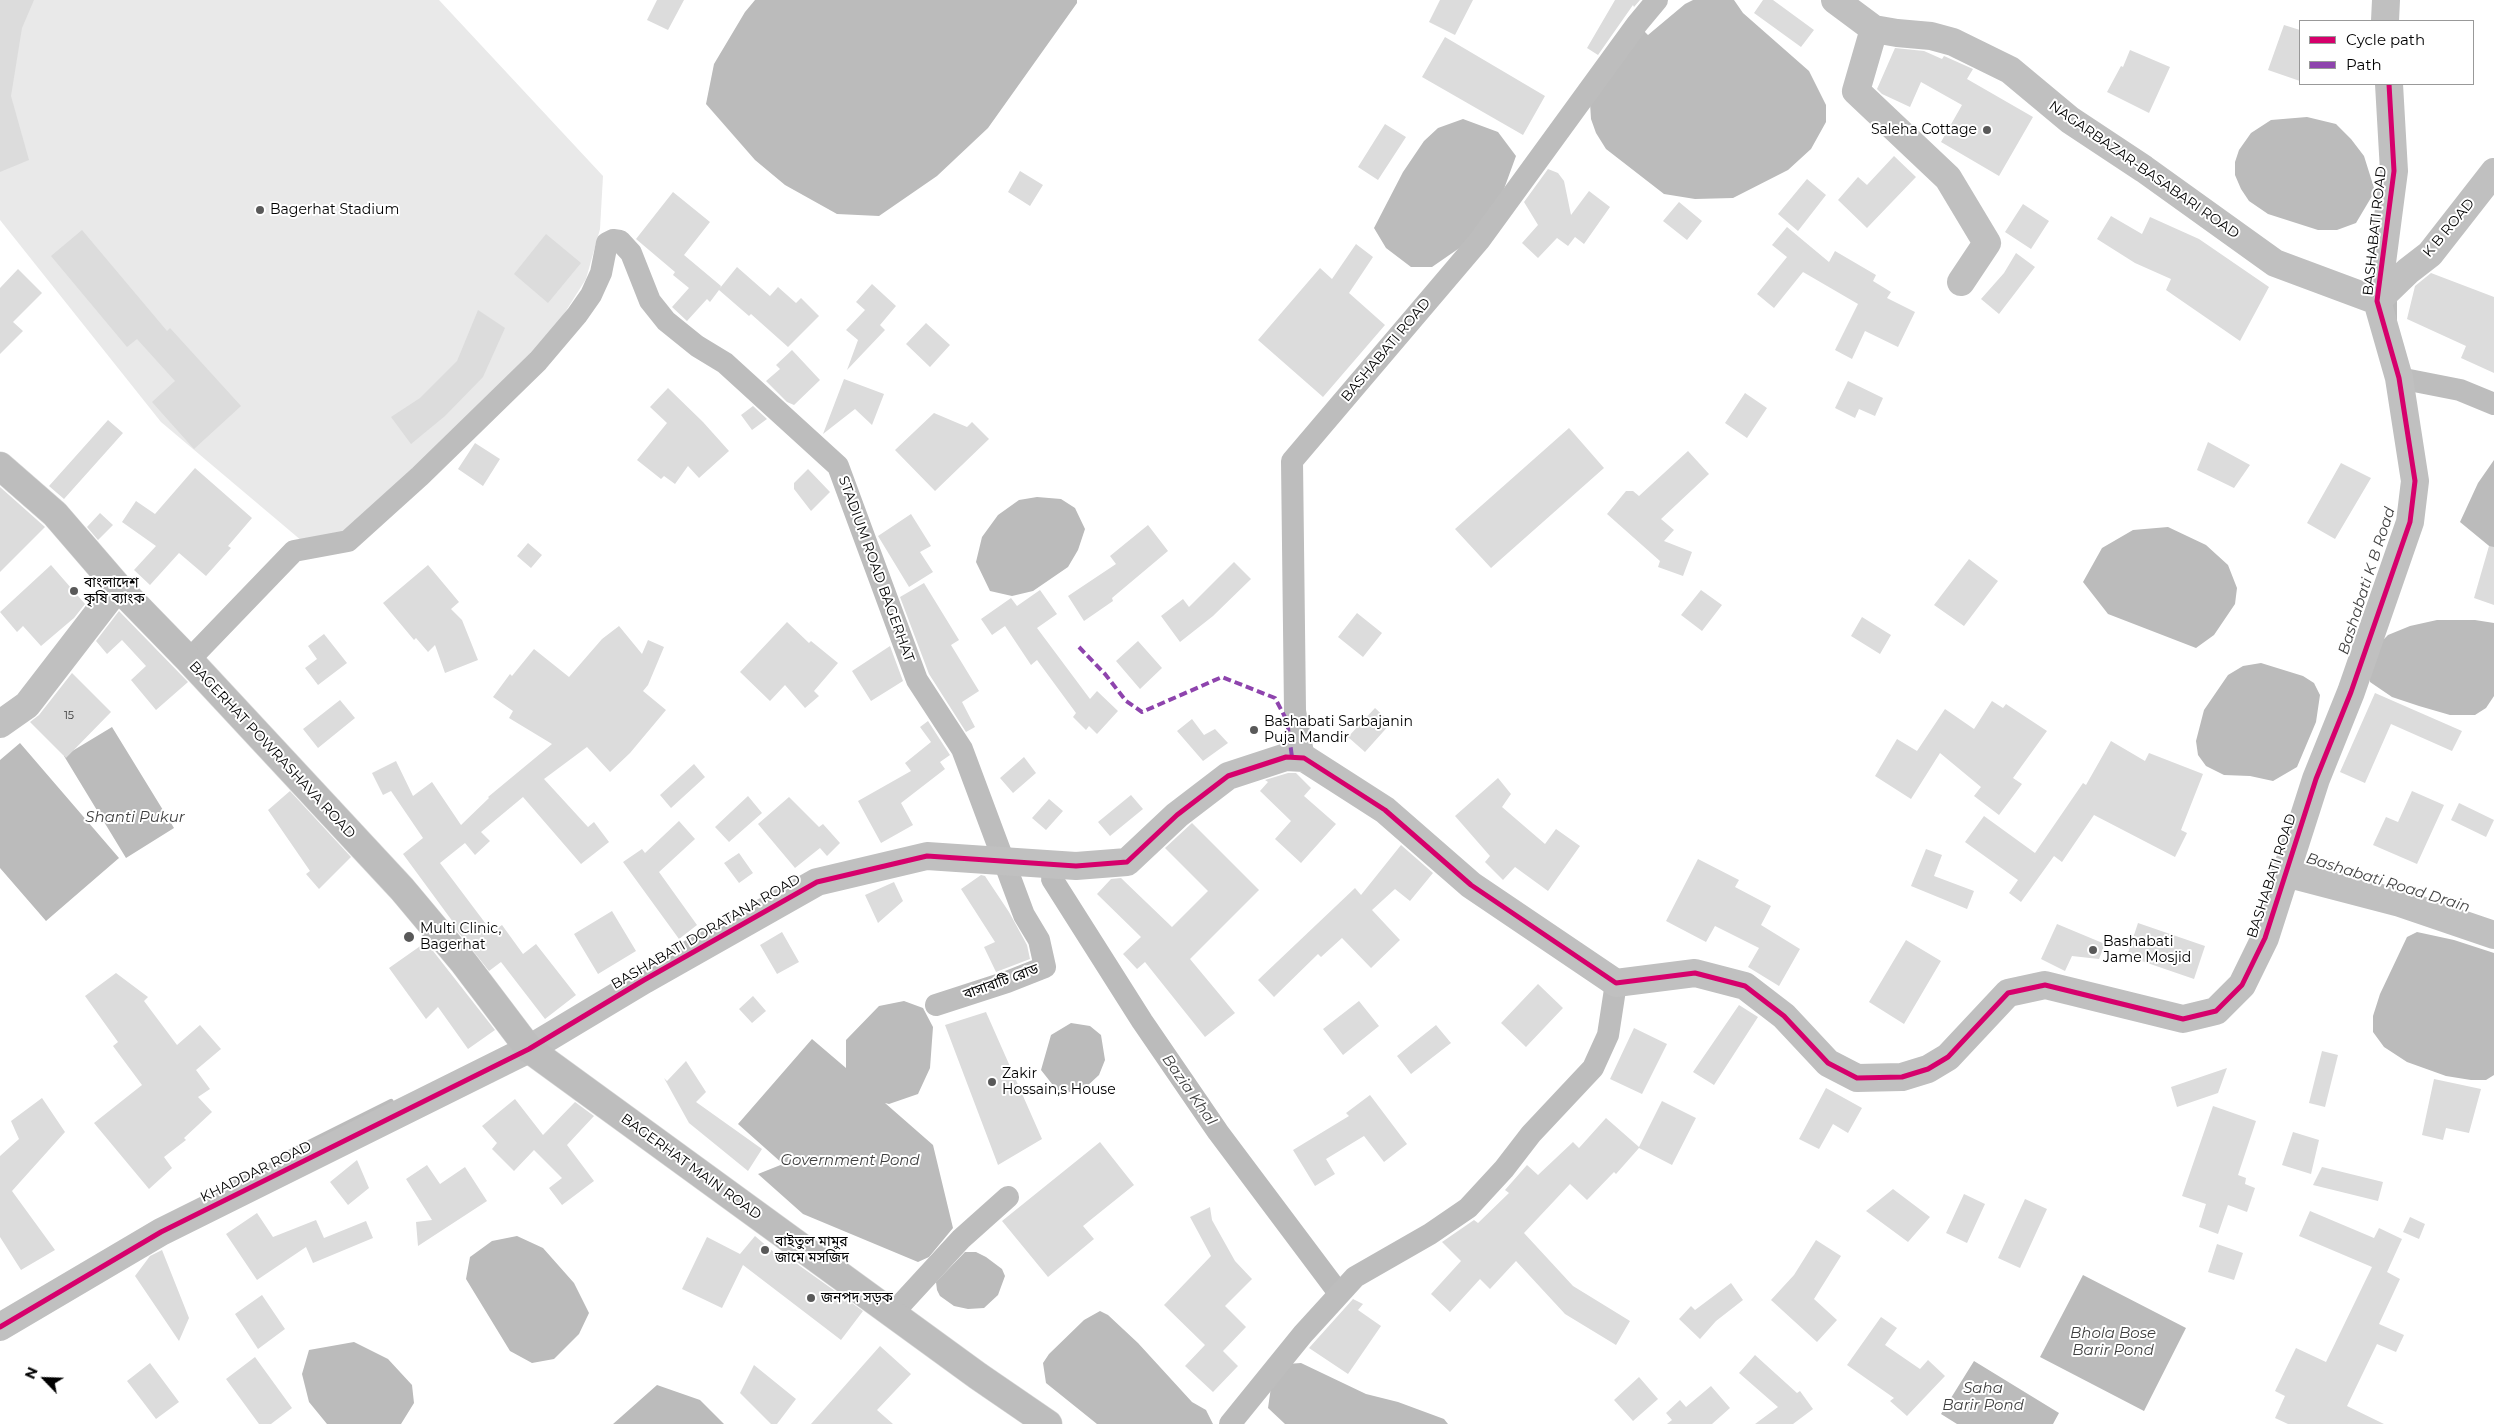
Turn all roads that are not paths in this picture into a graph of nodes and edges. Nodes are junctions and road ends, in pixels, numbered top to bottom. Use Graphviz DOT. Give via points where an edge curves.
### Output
graph roads {
  1 [pos="1657,0"];
  2 [pos="1835,0"];
  3 [pos="2386,0"];
  4 [pos="2385,20"];
  5 [pos="1874,29"];
  6 [pos="2389,85"];
  7 [pos="2494,172"];
  8 [pos="1961,282"];
  9 [pos="2377,301"];
  10 [pos="2399,378"];
  11 [pos="2494,404"];
  12 [pos="0,466"];
  13 [pos="118,587"];
  14 [pos="189,660"];
  15 [pos="0,724"];
  16 [pos="1304,758"];
  17 [pos="1014,863"];
  18 [pos="2286,873"];
  19 [pos="2494,935"];
  20 [pos="1616,983"];
  21 [pos="936,1005"];
  22 [pos="529,1049"];
  23 [pos="1008,1197"];
  24 [pos="892,1314"];
  25 [pos="0,1327"];
  26 [pos="1048,1424"];
  27 [pos="1230,1424"];
  1 -- 16 [label="street, BASHABATI ROAD" via="1479,241 1292,461 1295,711"];
  2 -- 5 [label="street, NAGARBAZAR-BASABARI ROAD"];
  3 -- 4 [label="street"];
  5 -- 8 [label="street" via="1856,91 1948,178 1987,243"];
  5 -- 9 [label="street, NAGARBAZAR-BASABARI ROAD" via="1953,42 2010,70 2070,120 2275,263"];
  6 -- 9 [label="street, BASHABATI ROAD" via="2394,171"];
  7 -- 9 [label="street, K B ROAD" via="2430,254 2408,270"];
  9 -- 10 [label="street, BASHABATI ROAD"];
  10 -- 11 [label="street" via="2460,390"];
  10 -- 18 [label="street, BASHABATI ROAD" via="2415,481 2410,522 2351,692 2316,780"];
  12 -- 13 [label="main road, BAGERHAT POWRASHAVA ROAD" via="55,514"];
  13 -- 14 [label="main road, BAGERHAT POWRASHAVA ROAD"];
  13 -- 15 [label="street" via="27,705"];
  14 -- 17 [label="street, STADIUM ROAD BAGERHAT" via="294,551 348,541 420,476 538,361 578,315 601,273 609,241 620,241 630,252 650,301 666,321 725,363 838,466 907,656 918,680 962,749 982,800"];
  14 -- 22 [label="main road, BAGERHAT POWRASHAVA ROAD" via="402,889"];
  16 -- 17 [label="street, BASHABATI DORATANA ROAD" via="1286,757 1228,776 1177,815 1127,862 1076,866"];
  16 -- 20 [label="street" via="1384,810 1471,885"];
  17 -- 21 [label="street, বাসাবাটি রোড" via="1024,915 1039,940 1045,967"];
  17 -- 22 [label="street, BASHABATI DORATANA ROAD" via="927,856 817,882"];
  18 -- 19 [label="street" via="2400,903"];
  18 -- 20 [label="street, BASHABATI ROAD" via="2265,938 2242,985 2216,1012 2183,1018 2045,985 2008,993 1948,1057 1928,1069 1902,1077 1857,1078 1828,1063 1784,1016 1744,986 1695,974"];
  20 -- 27 [label="street" via="1608,1035 1593,1068 1531,1134 1504,1170 1468,1208 1355,1277 1303,1334"];
  22 -- 24 [label="main road, BAGERHAT MAIN ROAD"];
  22 -- 25 [label="street, KHADDAR ROAD" via="161,1232"];
  23 -- 24 [label="street" via="961,1239"];
  24 -- 26 [label="main road, BAGERHAT MAIN ROAD"];
}
